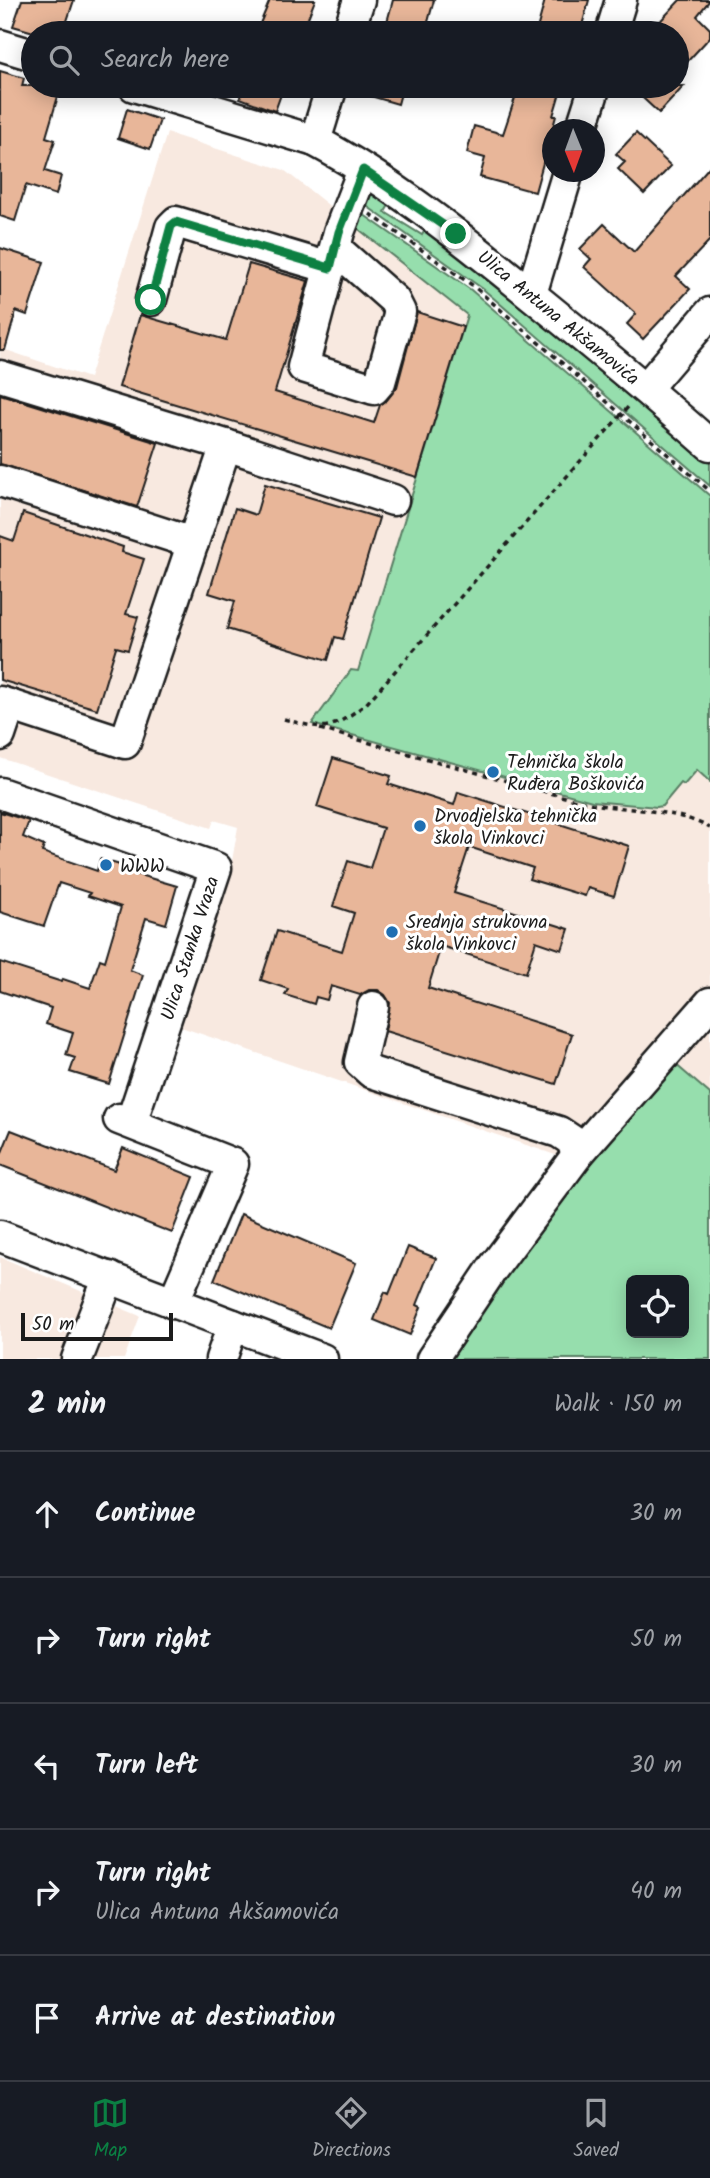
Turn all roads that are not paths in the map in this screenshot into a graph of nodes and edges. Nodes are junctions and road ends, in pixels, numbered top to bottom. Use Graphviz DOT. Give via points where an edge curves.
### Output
graph roads {
  1 [pos="359,0"];
  2 [pos="621,0"];
  3 [pos="352,21"];
  4 [pos="615,21"];
  5 [pos="0,45"];
  6 [pos="21,51"];
  7 [pos="156,98"];
  8 [pos="328,98"];
  9 [pos="591,98"];
  10 [pos="584,119"];
  11 [pos="315,141"];
  12 [pos="363,170"];
  13 [pos="565,182"];
  14 [pos="531,294"];
  15 [pos="151,300"];
  16 [pos="710,313"];
  17 [pos="0,376"];
  18 [pos="646,388"];
  19 [pos="226,445"];
  20 [pos="710,445"];
  21 [pos="0,481"];
  22 [pos="393,500"];
  23 [pos="193,543"];
  24 [pos="5,704"];
  25 [pos="0,735"];
  26 [pos="0,793"];
  27 [pos="710,1003"];
  28 [pos="373,1007"];
  29 [pos="578,1154"];
  30 [pos="0,1236"];
  31 [pos="109,1277"];
  32 [pos="173,1303"];
  33 [pos="233,1325"];
  34 [pos="77,1359"];
  35 [pos="221,1359"];
  36 [pos="322,1359"];
  37 [pos="432,1359"];
  1 -- 3 [label="street"];
  2 -- 4 [label="street"];
  5 -- 6 [label="street"];
  7 -- 11 [label="street, Ulica Antuna Akšamovića"];
  8 -- 11 [label="street"];
  9 -- 10 [label="street"];
  11 -- 12 [label="street, Ulica Antuna Akšamovića"];
  12 -- 14 [label="street, Ulica Antuna Akšamovića" via="456,234"];
  12 -- 15 [label="street" via="332,258 176,222 171,226"];
  13 -- 14 [label="street"];
  14 -- 18 [label="street, Ulica Antuna Akšamovića"];
  16 -- 18 [label="street"];
  17 -- 19 [label="street"];
  18 -- 20 [label="street, Ulica Antuna Akšamovića"];
  19 -- 22 [label="street"];
  19 -- 23 [label="street"];
  21 -- 23 [label="street"];
  23 -- 24 [label="street" via="125,743"];
  24 -- 25 [label="street"];
  26 -- 32 [label="street, Ulica Stanka Vraza" via="216,869 125,1121 233,1164"];
  27 -- 29 [label="street"];
  28 -- 29 [label="street" via="360,1062 371,1072 559,1132 571,1140"];
  29 -- 37 [label="street"];
  30 -- 31 [label="street"];
  31 -- 32 [label="street"];
  31 -- 34 [label="street"];
  32 -- 33 [label="street"];
  33 -- 35 [label="street"];
  33 -- 36 [label="street"];
}
